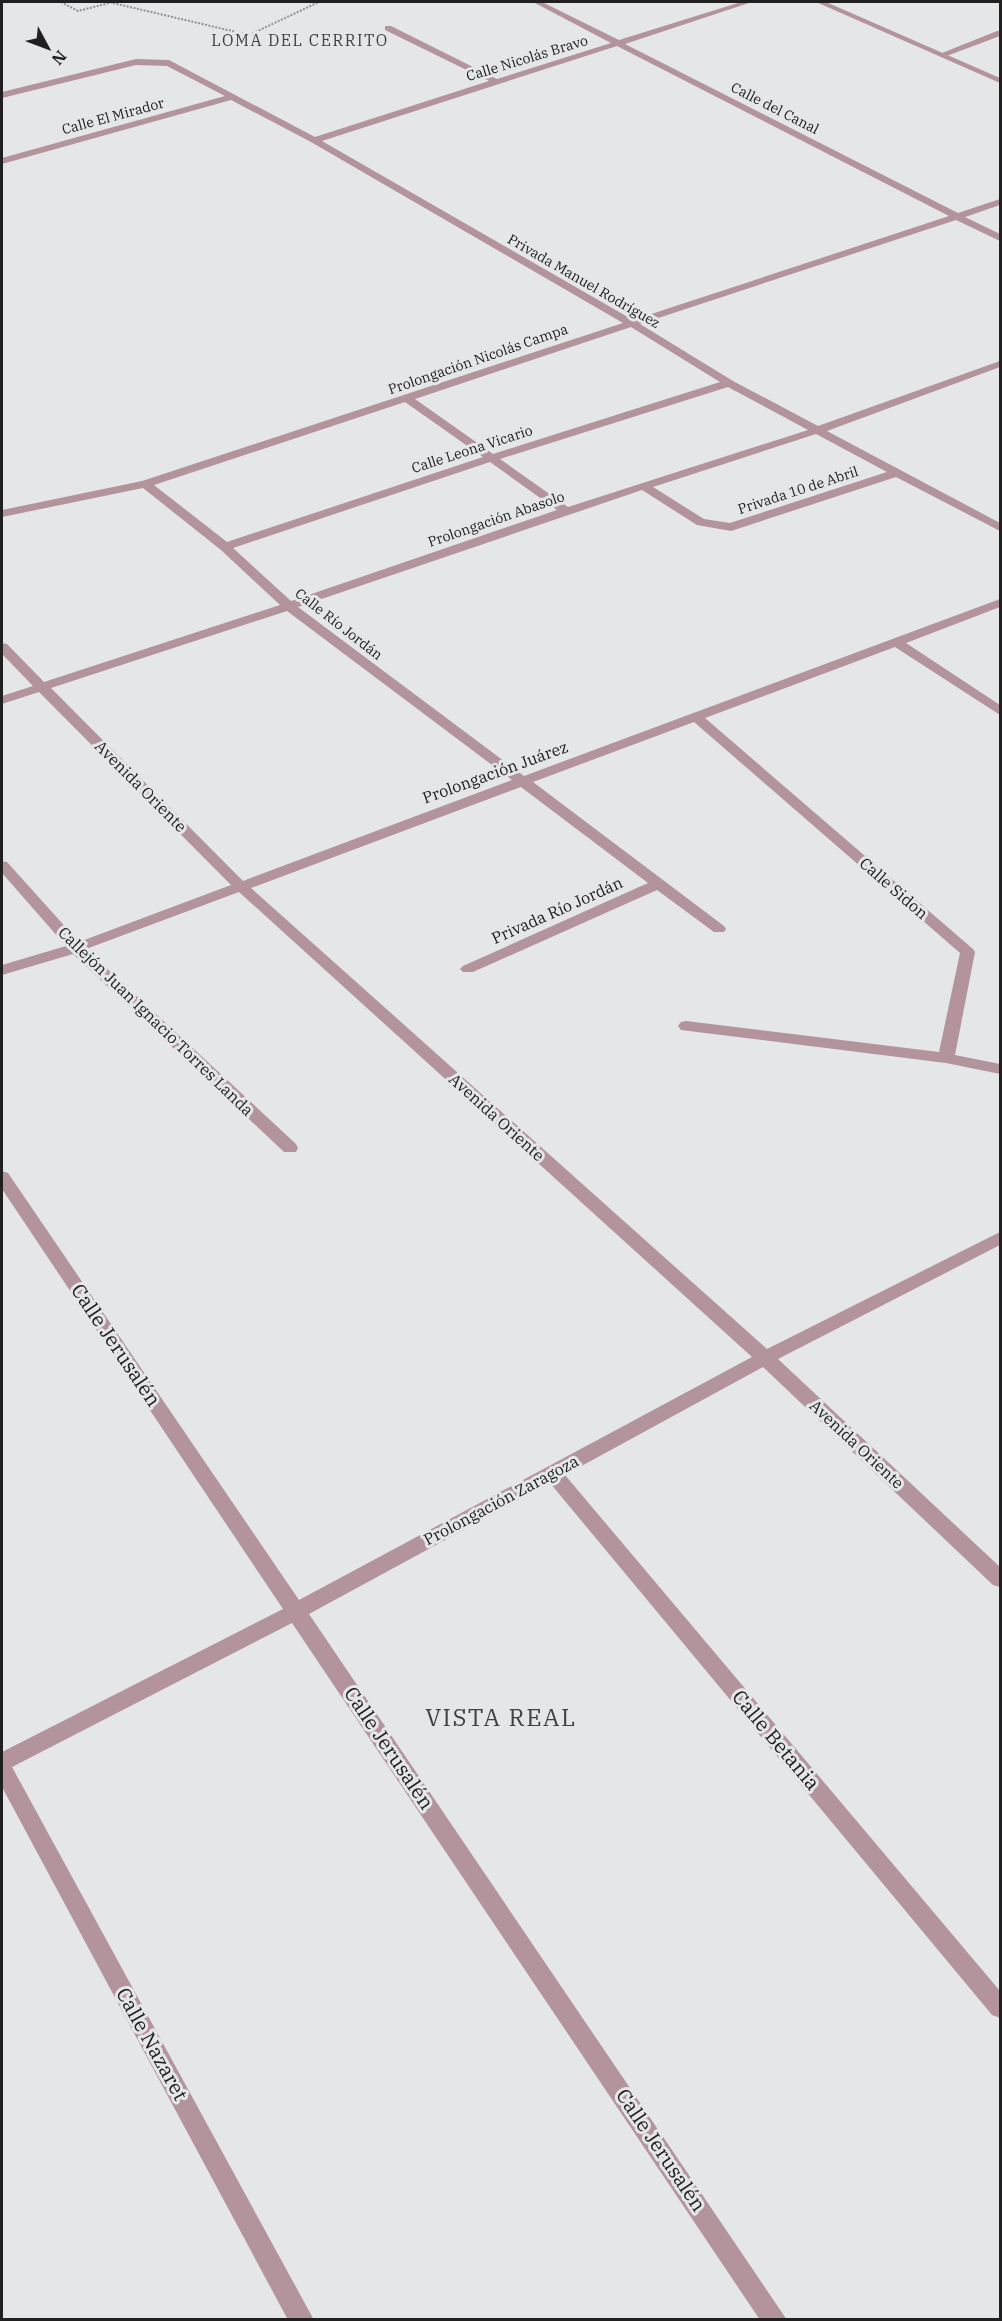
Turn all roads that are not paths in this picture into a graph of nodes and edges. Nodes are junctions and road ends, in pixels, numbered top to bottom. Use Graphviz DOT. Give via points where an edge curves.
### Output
graph roads {
  1 [pos="537,2"];
  2 [pos="748,2"];
  3 [pos="820,2"];
  4 [pos="388,28"];
  5 [pos="1000,33"];
  6 [pos="618,43"];
  7 [pos="941,55"];
  8 [pos="495,81"];
  9 [pos="1000,81"];
  10 [pos="2,95"];
  11 [pos="231,97"];
  12 [pos="314,140"];
  13 [pos="2,161"];
  14 [pos="1000,202"];
  15 [pos="959,217"];
  16 [pos="1000,238"];
  17 [pos="631,323"];
  18 [pos="1000,364"];
  19 [pos="729,383"];
  20 [pos="407,398"];
  21 [pos="818,430"];
  22 [pos="492,458"];
  23 [pos="899,472"];
  24 [pos="145,484"];
  25 [pos="643,486"];
  26 [pos="566,511"];
  27 [pos="2,513"];
  28 [pos="1000,528"];
  29 [pos="225,546"];
  30 [pos="1000,603"];
  31 [pos="289,606"];
  32 [pos="895,641"];
  33 [pos="2,647"];
  34 [pos="44,687"];
  35 [pos="2,700"];
  36 [pos="1000,711"];
  37 [pos="696,717"];
  38 [pos="521,782"];
  39 [pos="2,865"];
  40 [pos="660,883"];
  41 [pos="240,886"];
  42 [pos="719,928"];
  43 [pos="76,948"];
  44 [pos="468,969"];
  45 [pos="2,970"];
  46 [pos="686,1026"];
  47 [pos="946,1058"];
  48 [pos="1000,1069"];
  49 [pos="290,1148"];
  50 [pos="2,1177"];
  51 [pos="1000,1238"];
  52 [pos="765,1358"];
  53 [pos="552,1473"];
  54 [pos="1000,1579"];
  55 [pos="297,1611"];
  56 [pos="2,1762"];
  57 [pos="2,1768"];
  58 [pos="1000,2007"];
  59 [pos="302,2319"];
  60 [pos="775,2319"];
  1 -- 6 [label="street, Calle del Canal"];
  2 -- 6 [label="street, Calle Nicolás Bravo"];
  3 -- 7 [label="street"];
  4 -- 8 [label="street"];
  5 -- 7 [label="street"];
  6 -- 8 [label="street, Calle Nicolás Bravo"];
  6 -- 15 [label="street, Calle del Canal"];
  7 -- 9 [label="street"];
  8 -- 12 [label="street, Calle Nicolás Bravo"];
  10 -- 11 [label="street, Privada Manuel Rodríguez" via="154,60 169,63"];
  11 -- 12 [label="street, Privada Manuel Rodríguez"];
  11 -- 13 [label="street, Calle El Mirador"];
  12 -- 17 [label="street, Privada Manuel Rodríguez"];
  14 -- 15 [label="street, Prolongación Nicolás Campa"];
  15 -- 16 [label="street, Calle del Canal"];
  15 -- 17 [label="street, Prolongación Nicolás Campa"];
  17 -- 19 [label="street, Privada Manuel Rodríguez"];
  17 -- 20 [label="street, Prolongación Nicolás Campa"];
  18 -- 21 [label="street, Prolongación Abasolo"];
  19 -- 21 [label="street, Privada Manuel Rodríguez"];
  19 -- 22 [label="street, Calle Leona Vicario"];
  20 -- 22 [label="street"];
  20 -- 24 [label="street, Prolongación Nicolás Campa"];
  21 -- 23 [label="street, Privada Manuel Rodríguez"];
  21 -- 25 [label="street, Prolongación Abasolo"];
  22 -- 26 [label="street"];
  22 -- 29 [label="street, Calle Leona Vicario"];
  23 -- 25 [label="street, Privada 10 de Abril" via="731,527 700,522"];
  23 -- 28 [label="street, Privada Manuel Rodríguez"];
  24 -- 27 [label="street, Prolongación Nicolás Campa"];
  24 -- 29 [label="street, Calle Río Jordán"];
  25 -- 26 [label="street, Prolongación Abasolo"];
  26 -- 31 [label="street, Prolongación Abasolo"];
  29 -- 31 [label="street, Calle Río Jordán"];
  30 -- 32 [label="street, Prolongación Juárez"];
  31 -- 34 [label="street, Prolongación Abasolo"];
  31 -- 38 [label="street, Calle Río Jordán"];
  32 -- 36 [label="street"];
  32 -- 37 [label="street, Prolongación Juárez"];
  33 -- 34 [label="street, Avenida Oriente"];
  34 -- 35 [label="street, Prolongación Abasolo"];
  34 -- 41 [label="street, Avenida Oriente"];
  37 -- 38 [label="street, Prolongación Juárez"];
  37 -- 47 [label="street, Calle Sidon" via="968,952"];
  38 -- 40 [label="street, Privada Río Jordán"];
  38 -- 41 [label="street, Prolongación Juárez"];
  39 -- 43 [label="street, Callejón Juan Ignacio Torres Landa"];
  40 -- 42 [label="street, Privada Río Jordán"];
  40 -- 44 [label="street, Privada Río Jordán"];
  41 -- 43 [label="street, Prolongación Juárez"];
  41 -- 52 [label="street, Avenida Oriente"];
  43 -- 45 [label="street, Prolongación Juárez"];
  43 -- 49 [label="street, Callejón Juan Ignacio Torres Landa"];
  46 -- 47 [label="street"];
  47 -- 48 [label="street"];
  50 -- 55 [label="street, Calle Jerusalén"];
  51 -- 52 [label="street, Prolongación Zaragoza"];
  52 -- 53 [label="street, Prolongación Zaragoza"];
  52 -- 54 [label="street, Avenida Oriente"];
  53 -- 55 [label="street, Prolongación Zaragoza"];
  53 -- 58 [label="street, Calle Betania"];
  55 -- 56 [label="street, Prolongación Zaragoza"];
  55 -- 60 [label="street, Calle Jerusalén"];
  57 -- 59 [label="street, Calle Nazaret"];
}
